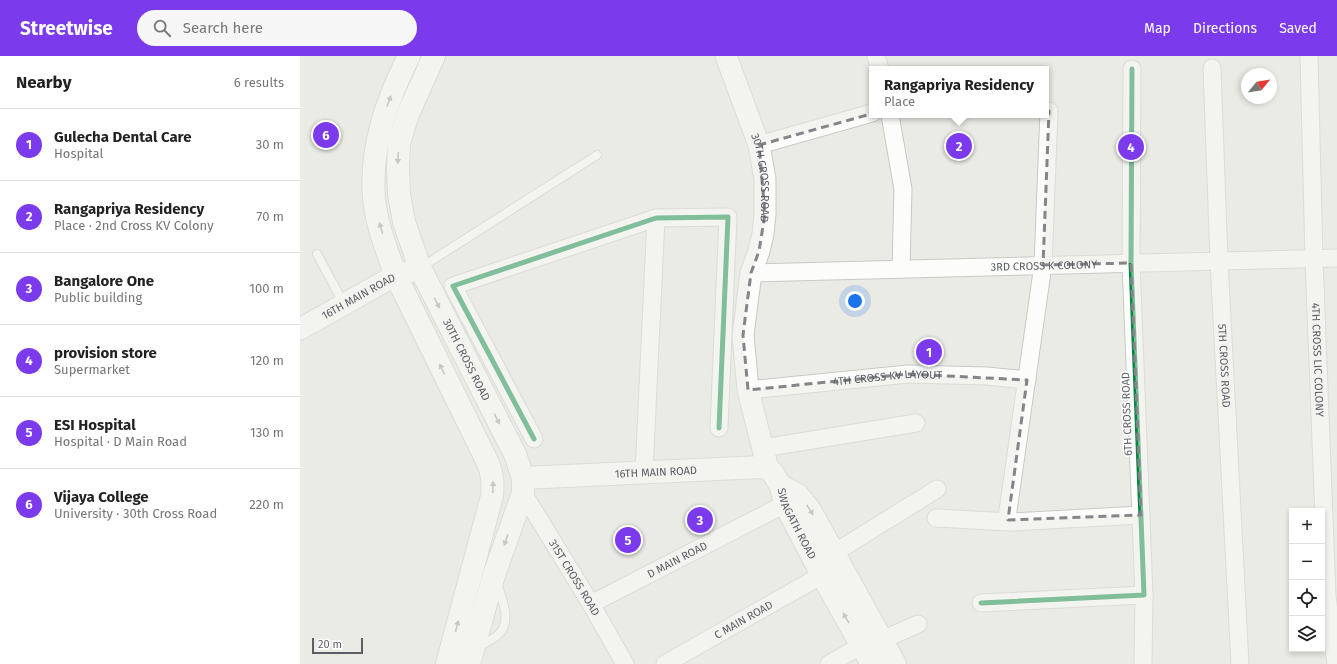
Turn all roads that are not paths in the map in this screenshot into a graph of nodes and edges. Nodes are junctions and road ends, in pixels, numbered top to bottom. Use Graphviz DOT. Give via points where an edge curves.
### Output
graph roads {
  1 [pos="409,56"];
  2 [pos="434,56"];
  3 [pos="726,56"];
  4 [pos="876,56"];
  5 [pos="1309,56"];
  6 [pos="879,66"];
  7 [pos="1212,68"];
  8 [pos="1132,69"];
  9 [pos="869,115"];
  10 [pos="891,118"];
  11 [pos="1047,118"];
  12 [pos="759,145"];
  13 [pos="597,155"];
  14 [pos="656,218"];
  15 [pos="317,254"];
  16 [pos="1337,258"];
  17 [pos="1314,259"];
  18 [pos="1218,261"];
  19 [pos="1131,263"];
  20 [pos="1043,265"];
  21 [pos="420,268"];
  22 [pos="901,269"];
  23 [pos="751,273"];
  24 [pos="396,276"];
  25 [pos="344,305"];
  26 [pos="300,329"];
  27 [pos="1027,380"];
  28 [pos="748,390"];
  29 [pos="916,423"];
  30 [pos="719,428"];
  31 [pos="534,439"];
  32 [pos="763,448"];
  33 [pos="768,469"];
  34 [pos="644,472"];
  35 [pos="523,485"];
  36 [pos="937,489"];
  37 [pos="783,495"];
  38 [pos="1141,515"];
  39 [pos="936,518"];
  40 [pos="1011,522"];
  41 [pos="834,553"];
  42 [pos="822,576"];
  43 [pos="1144,595"];
  44 [pos="981,603"];
  45 [pos="591,604"];
  46 [pos="918,624"];
  47 [pos="872,643"];
  48 [pos="471,657"];
  49 [pos="447,664"];
  50 [pos="625,664"];
  51 [pos="665,664"];
  52 [pos="829,664"];
  53 [pos="872,664"];
  54 [pos="895,664"];
  55 [pos="1143,664"];
  56 [pos="1240,664"];
  57 [pos="1336,664"];
  24 -- 1 [label="main road, one-way" via="377,217 373,172 376,143 388,102"];
  2 -- 21 [label="main road, 30TH CROSS ROAD, one-way" via="408,114 399,143 399,194 404,222"];
  3 -- 12 [label="street, 30TH CROSS ROAD"];
  4 -- 6 [label="street"];
  5 -- 17 [label="street, 4TH CROSS LIC COLONY"];
  7 -- 18 [label="street, 5TH CROSS ROAD"];
  8 -- 19 [label="street, 6TH CROSS ROAD"];
  9 -- 12 [label="street"];
  10 -- 22 [label="street" via="903,190"];
  11 -- 20 [label="street"];
  12 -- 23 [label="street, 30TH CROSS ROAD" via="765,179 766,214 759,251"];
  13 -- 21 [label="lane"];
  14 -- 30 [label="street" via="728,217"];
  14 -- 31 [label="street" via="453,286"];
  14 -- 34 [label="street"];
  15 -- 25 [label="lane"];
  16 -- 17 [label="street, 3RD CROSS K COLONY"];
  17 -- 18 [label="street, 3RD CROSS K COLONY"];
  17 -- 57 [label="street, 4TH CROSS LIC COLONY" via="1327,596"];
  18 -- 19 [label="street, 3RD CROSS K COLONY"];
  18 -- 56 [label="street, 5TH CROSS ROAD"];
  19 -- 20 [label="street, 3RD CROSS K COLONY"];
  19 -- 38 [label="street, 6TH CROSS ROAD"];
  20 -- 22 [label="street, 3RD CROSS K COLONY"];
  20 -- 27 [label="street"];
  21 -- 24 [label="street, 16TH MAIN ROAD"];
  21 -- 35 [label="main road, 30TH CROSS ROAD, one-way" via="515,454"];
  22 -- 23 [label="street, 3RD CROSS K COLONY"];
  23 -- 28 [label="street, 30TH CROSS ROAD" via="743,335"];
  24 -- 25 [label="street, 16TH MAIN ROAD"];
  49 -- 24 [label="main road, one-way" via="492,496 492,472"];
  25 -- 26 [label="street, 16TH MAIN ROAD"];
  27 -- 28 [label="street, 4TH CROSS KV LAYOUT" via="908,374"];
  27 -- 40 [label="street" via="1007,518"];
  28 -- 32 [label="street, 30TH CROSS ROAD"];
  29 -- 32 [label="street"];
  32 -- 33 [label="street, 30TH CROSS ROAD"];
  33 -- 34 [label="main road, 16TH MAIN ROAD" via="761,467"];
  33 -- 37 [label="main road"];
  34 -- 35 [label="main road, 16TH MAIN ROAD"];
  35 -- 45 [label="street, 31ST CROSS ROAD"];
  35 -- 48 [label="main road, one-way"];
  36 -- 41 [label="street"];
  37 -- 41 [label="main road, SWAGATH ROAD, one-way" via="798,495 810,510"];
  37 -- 42 [label="main road, SWAGATH ROAD"];
  37 -- 45 [label="street, D MAIN ROAD"];
  38 -- 40 [label="street"];
  38 -- 43 [label="street, 6TH CROSS ROAD"];
  39 -- 40 [label="street"];
  41 -- 47 [label="main road, SWAGATH ROAD"];
  47 -- 42 [label="main road, SWAGATH ROAD, one-way"];
  42 -- 51 [label="street, C MAIN ROAD"];
  43 -- 44 [label="street"];
  43 -- 55 [label="street, 6TH CROSS ROAD"];
  45 -- 50 [label="street, 31ST CROSS ROAD"];
  46 -- 47 [label="street"];
  47 -- 52 [label="street"];
  47 -- 53 [label="main road, SWAGATH ROAD"];
  47 -- 54 [label="main road, SWAGATH ROAD"];
}
